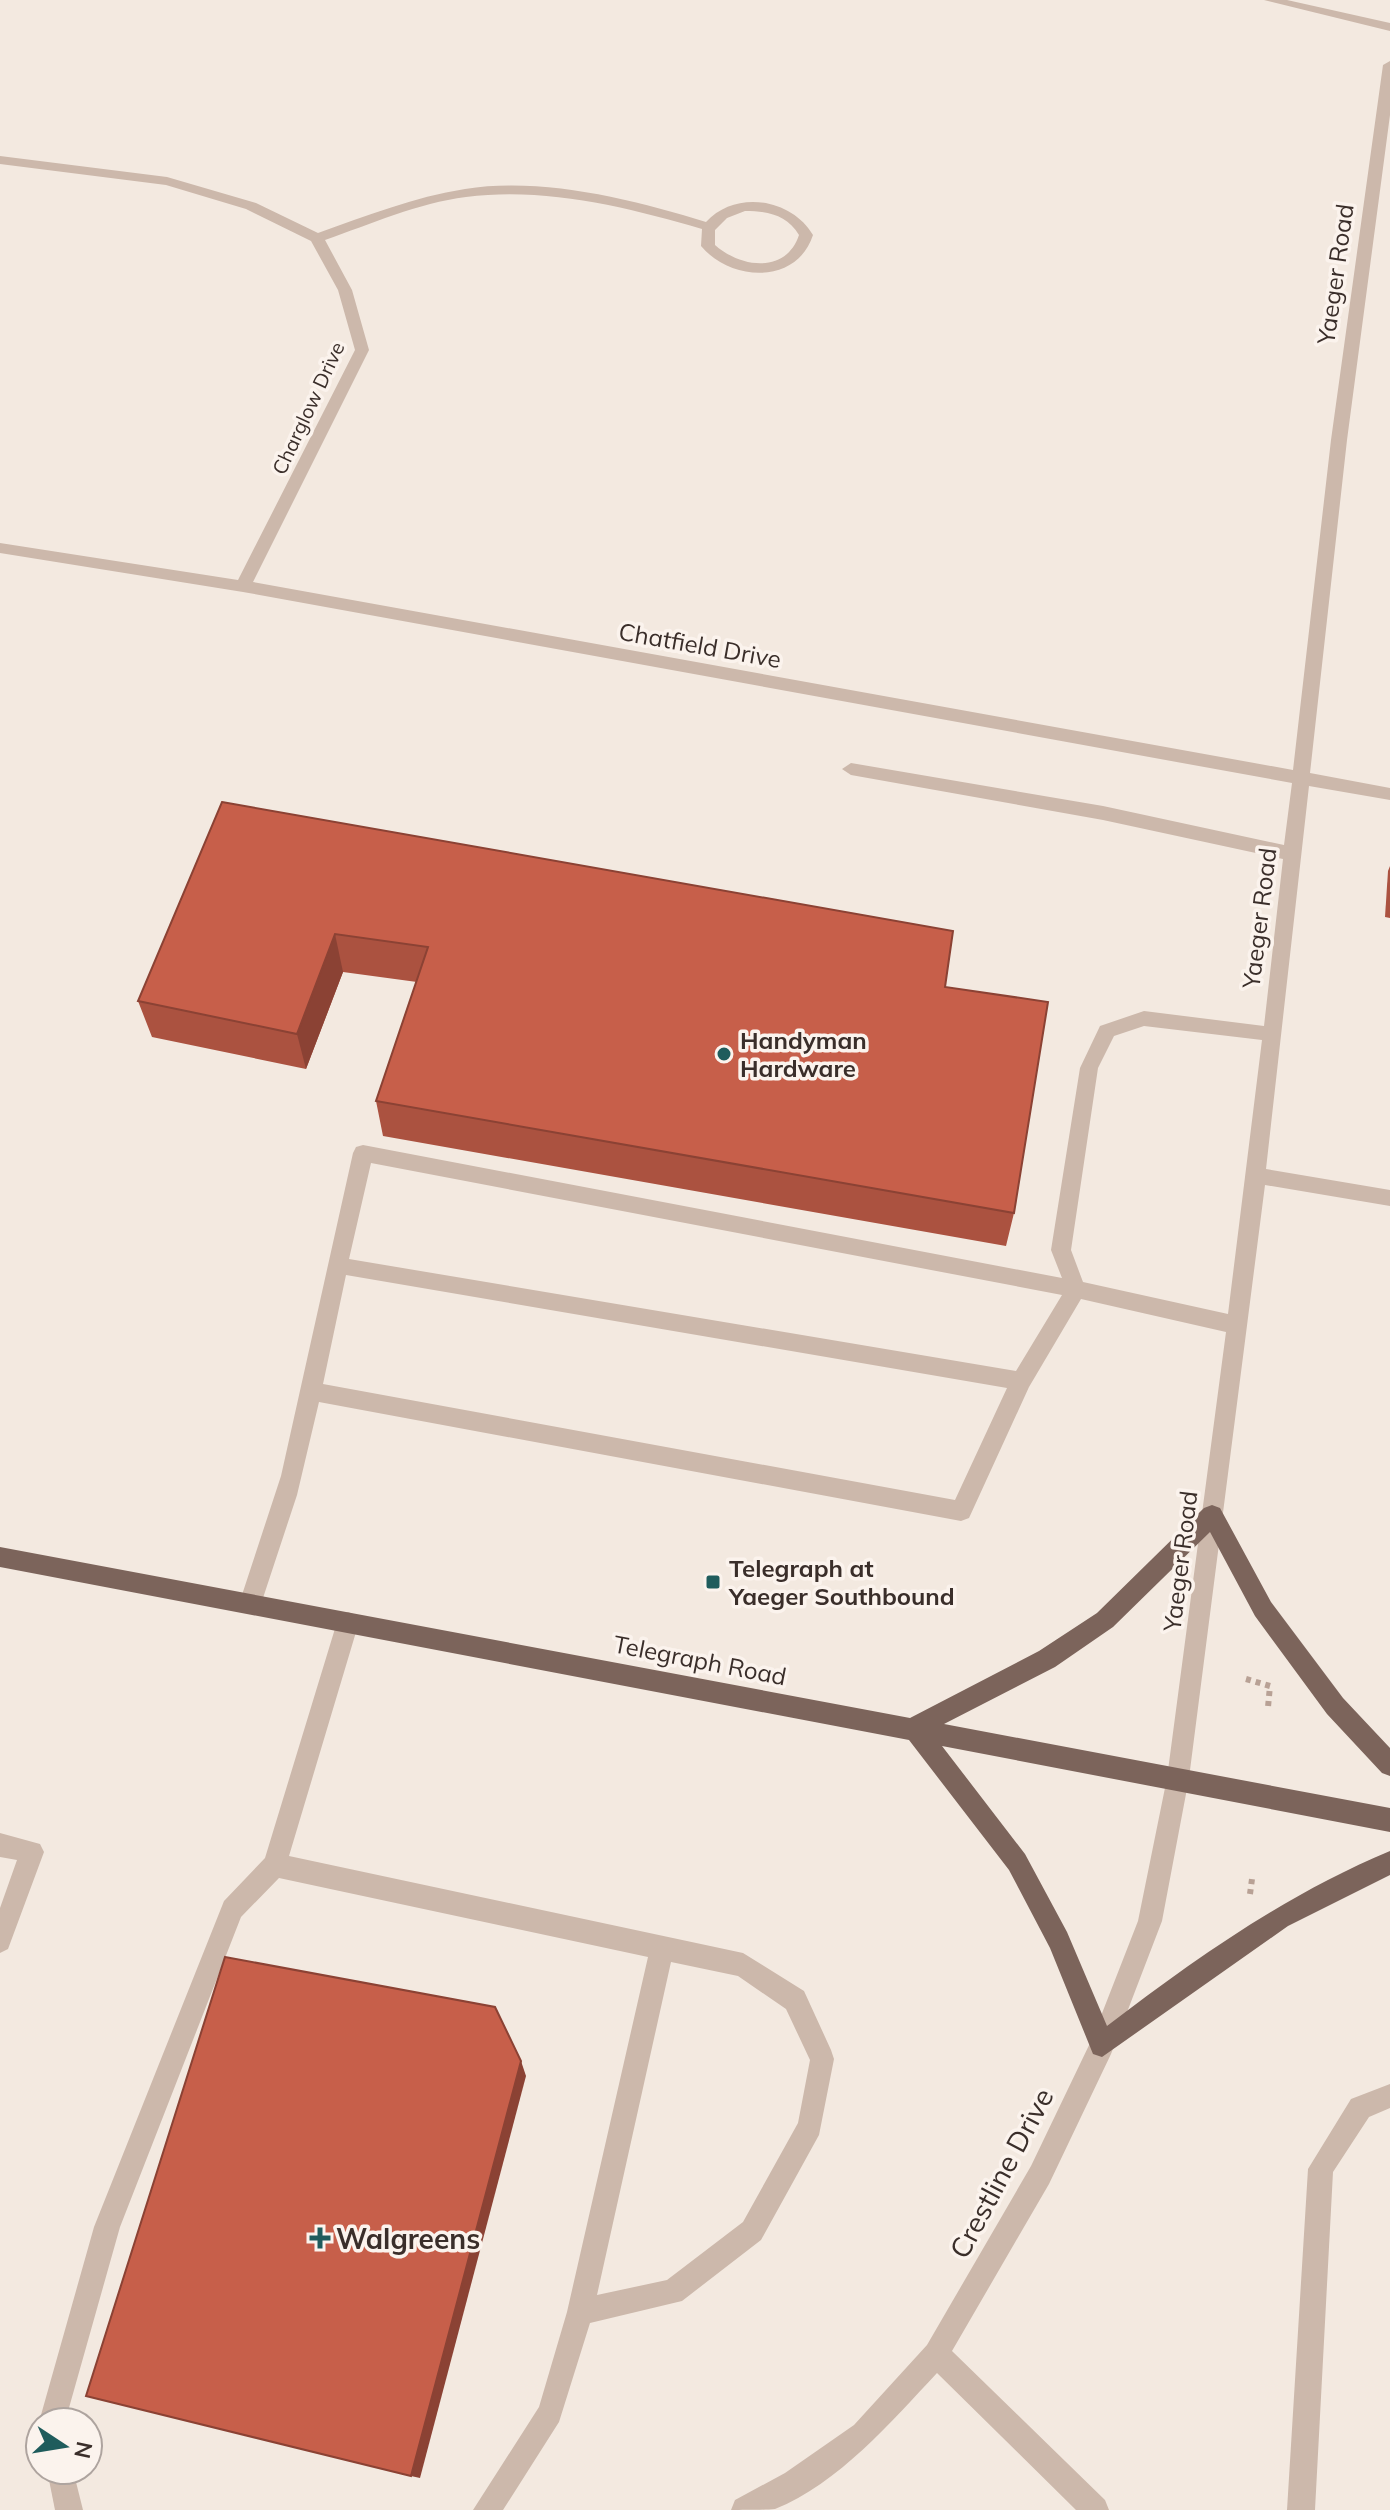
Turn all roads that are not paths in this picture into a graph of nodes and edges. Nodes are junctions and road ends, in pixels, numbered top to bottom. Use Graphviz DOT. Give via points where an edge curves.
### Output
graph roads {
  1 [pos="1270,0"];
  2 [pos="1390,27"];
  3 [pos="1390,65"];
  4 [pos="1388,95"];
  5 [pos="0,160"];
  6 [pos="709,227"];
  7 [pos="317,238"];
  8 [pos="0,548"];
  9 [pos="243,586"];
  10 [pos="851,769"];
  11 [pos="1301,780"];
  12 [pos="1390,794"];
  13 [pos="1293,854"];
  14 [pos="1271,1034"];
  15 [pos="1256,1175"];
  16 [pos="1390,1198"];
  17 [pos="336,1265"];
  18 [pos="1076,1289"];
  19 [pos="1236,1325"];
  20 [pos="1021,1381"];
  21 [pos="309,1391"];
  22 [pos="1212,1515"];
  23 [pos="0,1557"];
  24 [pos="250,1604"];
  25 [pos="348,1622"];
  26 [pos="914,1728"];
  27 [pos="1390,1765"];
  28 [pos="1178,1778"];
  29 [pos="1390,1820"];
  30 [pos="0,1845"];
  31 [pos="1390,1863"];
  32 [pos="275,1865"];
  33 [pos="0,1941"];
  34 [pos="662,1948"];
  35 [pos="1102,2045"];
  36 [pos="1390,2096"];
  37 [pos="580,2312"];
  38 [pos="936,2354"];
  39 [pos="57,2406"];
  40 [pos="64,2486"];
  41 [pos="69,2510"];
  42 [pos="487,2510"];
  43 [pos="745,2510"];
  44 [pos="1095,2510"];
  45 [pos="1301,2510"];
  1 -- 2 [label="street"];
  3 -- 4 [label="street, Yaeger Road"];
  4 -- 11 [label="street, Yaeger Road" via="1339,440"];
  5 -- 7 [label="street" via="167,181 251,206"];
  6 -- 6 [label="street" via="729,211 762,207 792,216 806,235 805,245 787,262 741,267 708,246"];
  6 -- 7 [label="street" via="638,206 557,192 466,193 399,209"];
  7 -- 9 [label="street, Charglow Drive" via="345,290 362,350"];
  8 -- 9 [label="street, Chatfield Drive"];
  9 -- 11 [label="street, Chatfield Drive"];
  10 -- 13 [label="street" via="1103,813"];
  11 -- 12 [label="street, Chatfield Drive"];
  11 -- 13 [label="street, Yaeger Road"];
  13 -- 14 [label="street, Yaeger Road"];
  14 -- 15 [label="street, Yaeger Road"];
  14 -- 18 [label="street" via="1144,1018 1107,1031 1089,1068 1061,1250"];
  15 -- 16 [label="street"];
  15 -- 19 [label="street, Yaeger Road"];
  17 -- 18 [label="street" via="363,1153"];
  17 -- 20 [label="street"];
  17 -- 21 [label="street"];
  18 -- 19 [label="street"];
  18 -- 20 [label="street"];
  19 -- 22 [label="street, Yaeger Road"];
  20 -- 21 [label="street" via="961,1511"];
  21 -- 24 [label="street" via="295,1462"];
  22 -- 26 [label="main road" via="1105,1620 1047,1659"];
  22 -- 27 [label="main road" via="1263,1609 1335,1706"];
  22 -- 28 [label="street, Yaeger Road"];
  23 -- 24 [label="main road, Telegraph Road"];
  24 -- 25 [label="main road, Telegraph Road"];
  25 -- 26 [label="main road, Telegraph Road"];
  25 -- 32 [label="street"];
  26 -- 28 [label="main road, Telegraph Road"];
  26 -- 35 [label="main road" via="1017,1862 1059,1940"];
  28 -- 29 [label="main road, Telegraph Road"];
  28 -- 35 [label="street, Crestline Drive" via="1150,1921"];
  30 -- 33 [label="street" via="32,1852"];
  31 -- 35 [label="main road" via="1260,1931"];
  32 -- 34 [label="street"];
  32 -- 39 [label="street" via="232,1909 107,2227"];
  34 -- 37 [label="street"];
  34 -- 37 [label="street" via="743,1965 795,2000 822,2059 810,2126 752,2231 673,2292"];
  35 -- 38 [label="street, Crestline Drive" via="1040,2175"];
  36 -- 45 [label="street" via="1360,2108 1321,2169"];
  37 -- 42 [label="street" via="550,2413"];
  38 -- 43 [label="street, Crestline Drive" via="863,2434 795,2483"];
  38 -- 44 [label="street"];
  40 -- 41 [label="street"];
}
